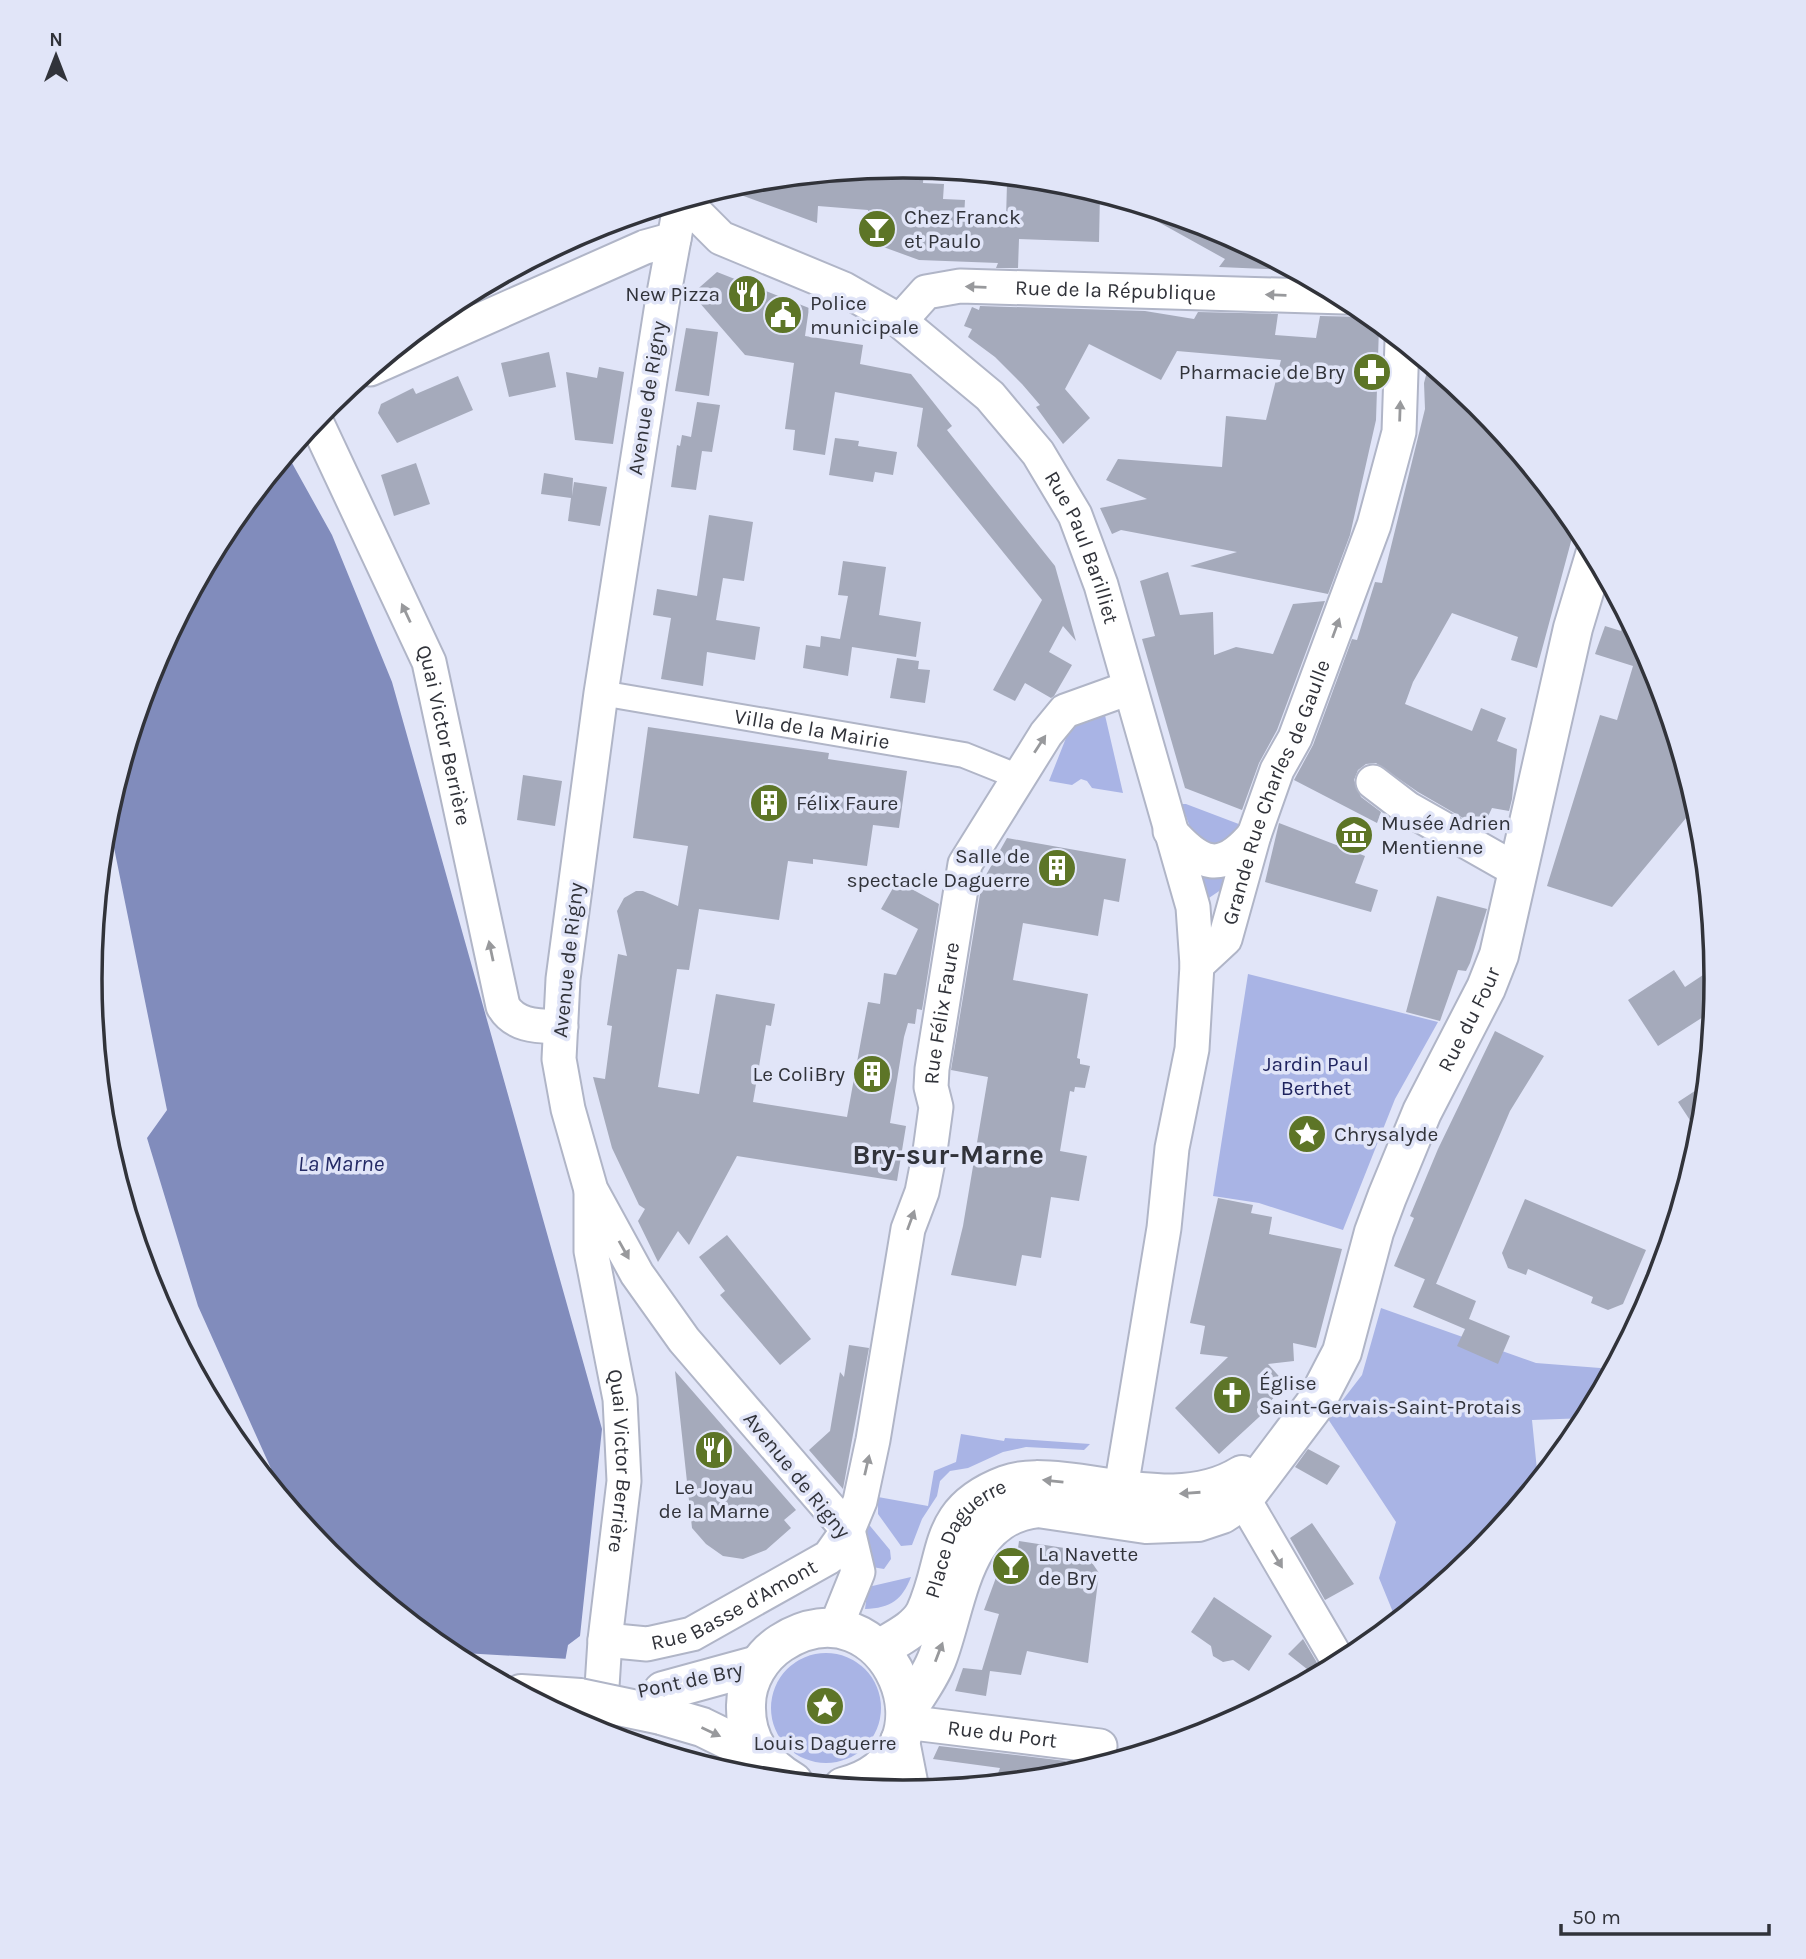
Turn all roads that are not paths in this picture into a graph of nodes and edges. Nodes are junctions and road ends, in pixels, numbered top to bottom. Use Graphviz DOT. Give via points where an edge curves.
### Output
graph roads {
  1 [pos="689,207"];
  2 [pos="680,210"];
  3 [pos="674,239"];
  4 [pos="1322,296"];
  5 [pos="900,321"];
  6 [pos="1402,353"];
  7 [pos="402,355"];
  8 [pos="321,429"];
  9 [pos="1591,569"];
  10 [pos="1129,688"];
  11 [pos="601,693"];
  12 [pos="1019,777"];
  13 [pos="1373,782"];
  14 [pos="1170,831"];
  15 [pos="1254,835"];
  16 [pos="1518,871"];
  17 [pos="1197,965"];
  18 [pos="561,1027"];
  19 [pos="591,1190"];
  20 [pos="1121,1488"];
  21 [pos="1237,1491"];
  22 [pos="1093,1515"];
  23 [pos="848,1530"];
  24 [pos="835,1629"];
  25 [pos="605,1640"];
  26 [pos="879,1649"];
  27 [pos="1334,1655"];
  28 [pos="758,1665"];
  29 [pos="544,1696"];
  30 [pos="662,1703"];
  31 [pos="600,1721"];
  32 [pos="904,1725"];
  33 [pos="1100,1746"];
  34 [pos="759,1755"];
  35 [pos="773,1770"];
  36 [pos="861,1779"];
  37 [pos="910,1781"];
  1 -- 5 [label="street, Rue Paul Barilliet" via="721,238 844,289"];
  2 -- 3 [label="street, Avenue de Rigny"];
  3 -- 7 [label="street" via="645,247"];
  3 -- 11 [label="street, Avenue de Rigny"];
  4 -- 5 [label="street, Rue de la République, one-way" via="960,286 926,292"];
  5 -- 10 [label="street, Rue Paul Barilliet" via="990,396 1038,453 1075,514 1101,585"];
  15 -- 6 [label="street, Grande Rue Charles de Gaulle, one-way" via="1374,525 1399,432"];
  18 -- 8 [label="street, Quai Victor Berrière, one-way" via="523,1023 503,1006 429,662"];
  9 -- 16 [label="main road, Rue du Four"];
  12 -- 10 [label="street, Rue Félix Faure, one-way" via="1065,711"];
  10 -- 14 [label="street, Rue Paul Barilliet"];
  11 -- 12 [label="street, Villa de la Mairie" via="964,755"];
  11 -- 18 [label="street, Avenue de Rigny" via="563,979"];
  23 -- 12 [label="street, Rue Félix Faure, one-way" via="860,1501 908,1229 930,1151 936,1107 932,1069 965,864"];
  13 -- 16 [label="street" via="1407,808"];
  14 -- 15 [label="street, Rue Paul Barilliet" via="1192,855 1214,862 1235,856"];
  14 -- 17 [label="street, Rue Paul Barilliet" via="1194,907"];
  15 -- 17 [label="street, Grande Rue Charles de Gaulle" via="1225,939"];
  16 -- 21 [label="main road, Rue du Four" via="1499,955 1486,988 1428,1098 1374,1232 1342,1352 1315,1404"];
  17 -- 20 [label="street" via="1192,1049 1172,1148 1164,1228"];
  18 -- 19 [label="street, Avenue de Rigny" via="559,1059 568,1109"];
  19 -- 23 [label="street, Avenue de Rigny, one-way" via="637,1274 684,1340"];
  19 -- 25 [label="street, Quai Victor Berrière" via="591,1251 620,1399 624,1481"];
  21 -- 20 [label="main road, Place Daguerre, one-way" via="1163,1494"];
  20 -- 22 [label="main road"];
  20 -- 26 [label="main road, Place Daguerre, one-way" via="1037,1479 1008,1484 987,1495 967,1509 950,1530 924,1614 914,1627"];
  21 -- 22 [label="main road, Place Daguerre" via="1222,1514 1198,1521 1146,1524"];
  21 -- 27 [label="street, one-way"];
  32 -- 22 [label="main road, Place Daguerre, one-way" via="937,1660 974,1548 986,1532 1020,1510 1057,1509"];
  23 -- 24 [label="street, Avenue de Rigny" via="858,1572"];
  23 -- 25 [label="street, Rue Basse d'Amont" via="829,1557 692,1634 647,1644"];
  24 -- 26 [label="main road" via="854,1633"];
  24 -- 28 [label="main road" via="791,1636"];
  25 -- 31 [label="street, Quai Victor Berrière"];
  26 -- 32 [label="main road" via="904,1689"];
  28 -- 30 [label="main road, Pont de Bry"];
  28 -- 34 [label="main road" via="750,1682 746,1720"];
  29 -- 30 [label="main road, Pont de Bry, bridge"];
  30 -- 34 [label="main road, Pont de Bry, one-way"];
  32 -- 33 [label="street, Rue du Port"];
  32 -- 36 [label="main road, Place Daguerre" via="889,1759"];
  32 -- 37 [label="main road"];
  34 -- 35 [label="main road"];
}
